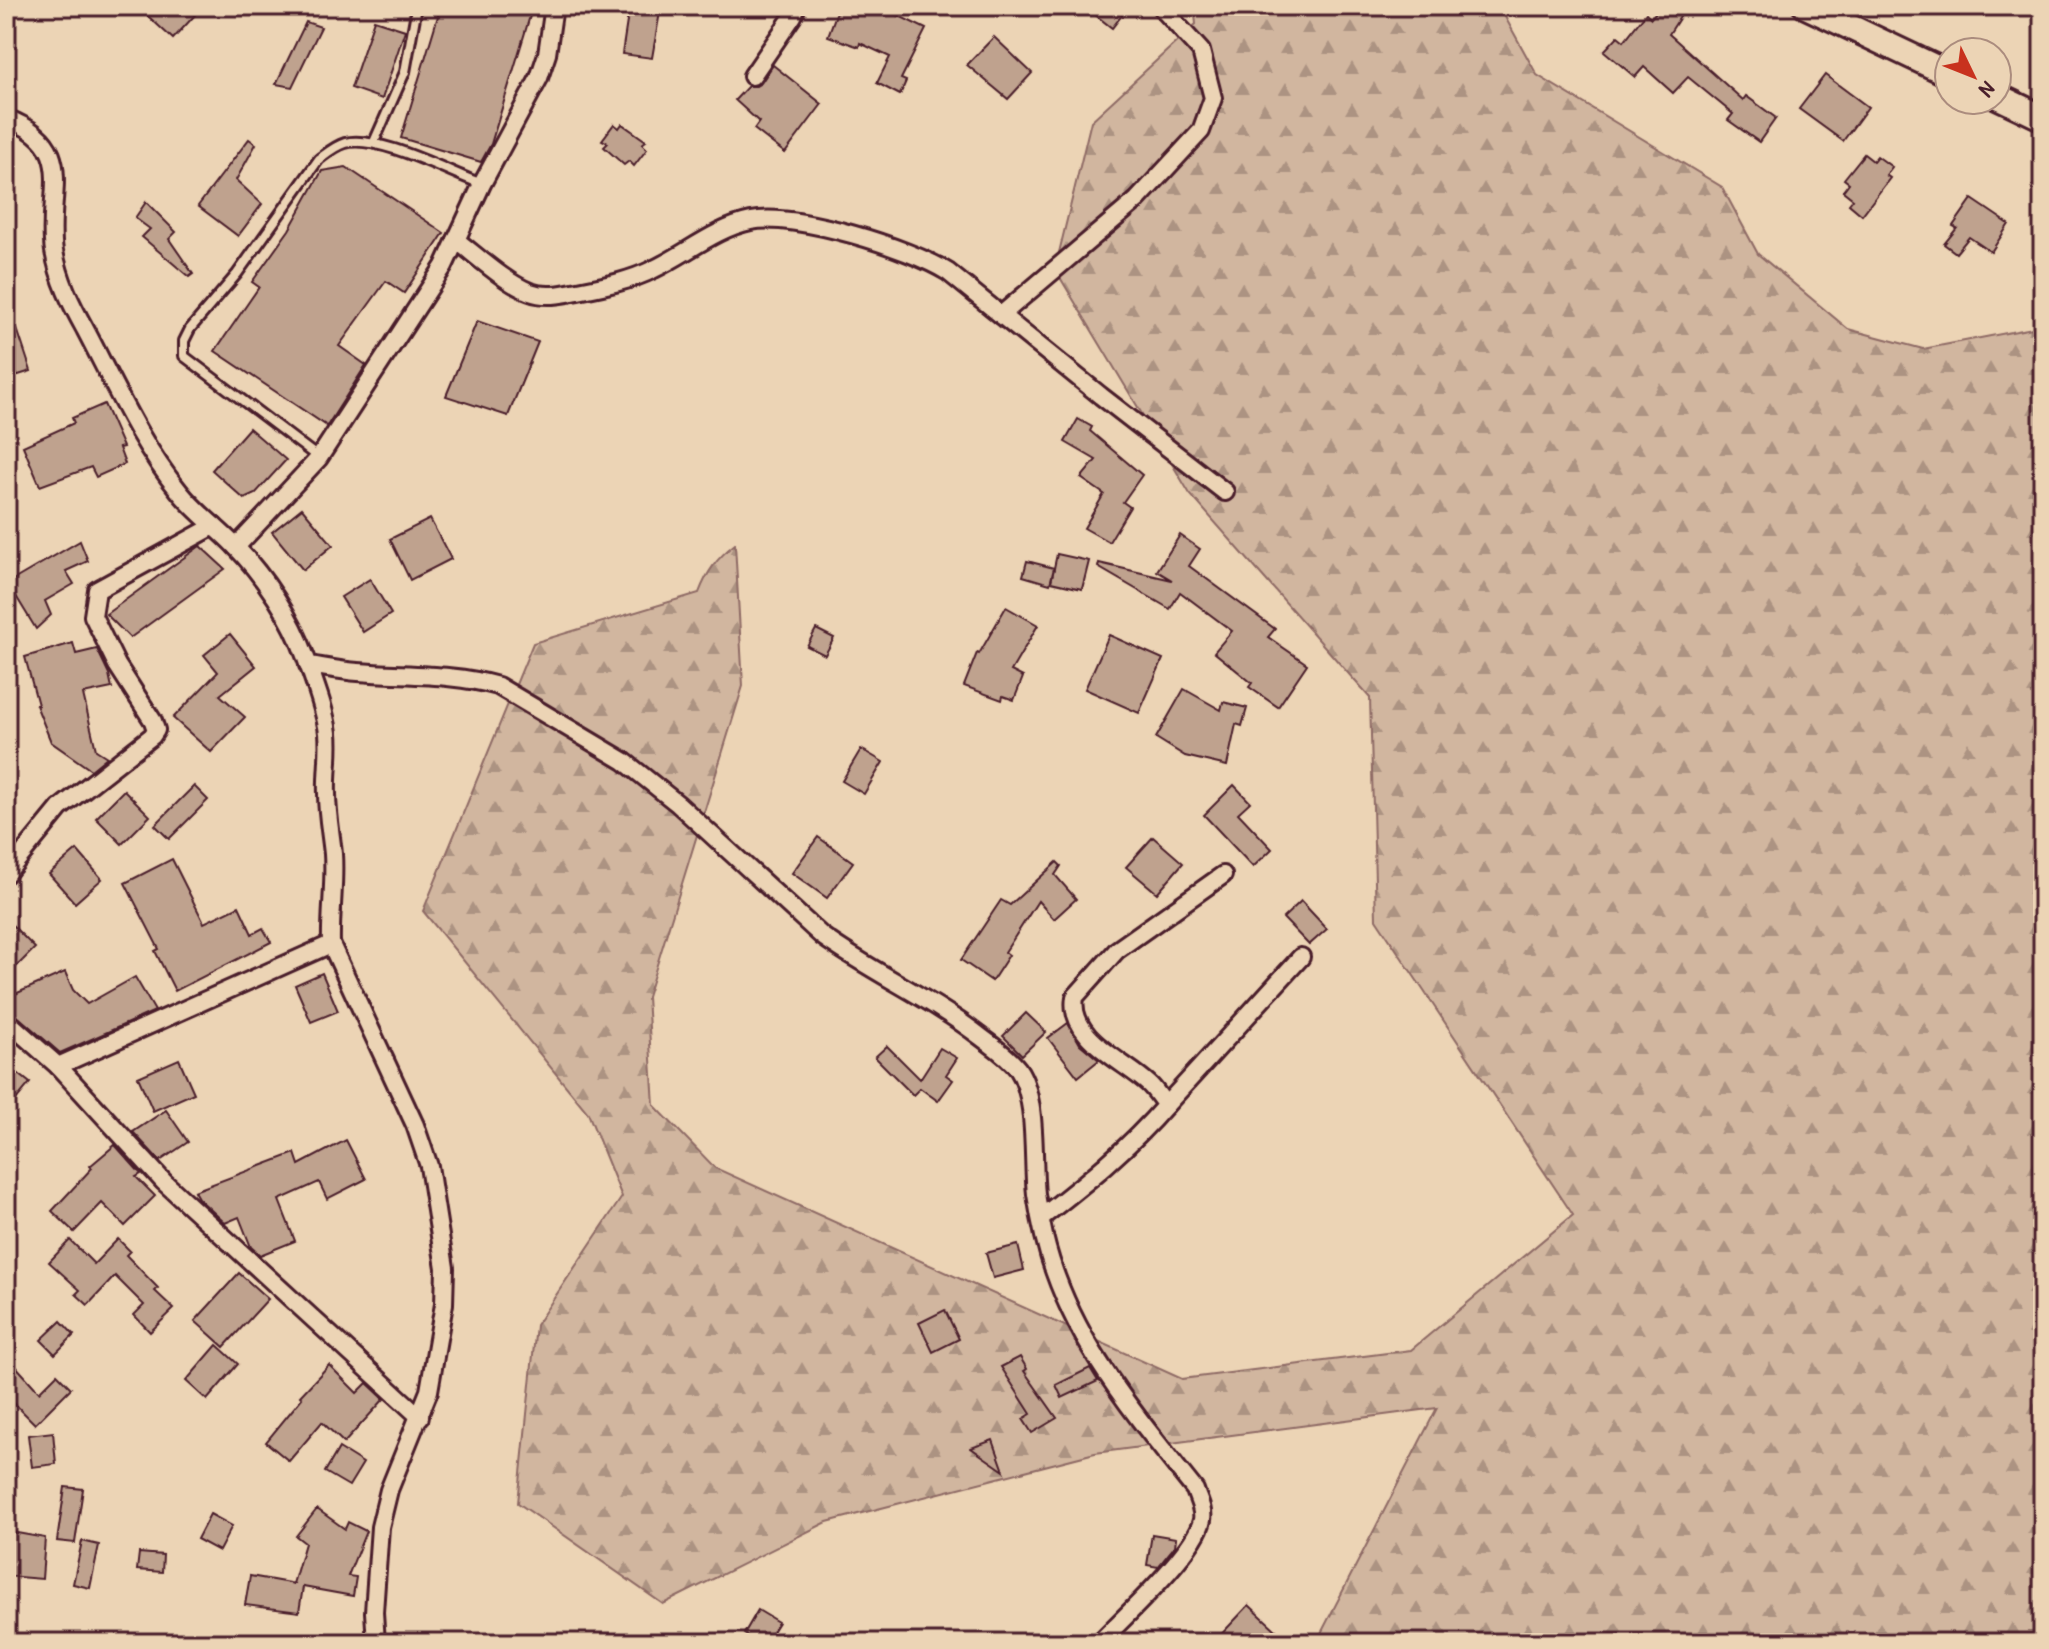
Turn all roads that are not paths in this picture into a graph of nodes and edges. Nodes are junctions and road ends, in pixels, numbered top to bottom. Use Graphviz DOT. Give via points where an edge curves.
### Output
graph roads {
  1 [pos="417,6"];
  2 [pos="554,6"];
  3 [pos="797,6"];
  4 [pos="1160,6"];
  5 [pos="1821,9"];
  6 [pos="1933,66"];
  7 [pos="752,76"];
  8 [pos="2013,104"];
  9 [pos="6,118"];
  10 [pos="2043,118"];
  11 [pos="374,142"];
  12 [pos="482,184"];
  13 [pos="456,240"];
  14 [pos="1001,315"];
  15 [pos="319,458"];
  16 [pos="1225,492"];
  17 [pos="214,526"];
  18 [pos="236,547"];
  19 [pos="308,665"];
  20 [pos="6,874"];
  21 [pos="1223,875"];
  22 [pos="331,944"];
  23 [pos="1301,957"];
  24 [pos="6,1020"];
  25 [pos="58,1066"];
  26 [pos="1166,1105"];
  27 [pos="1042,1217"];
  28 [pos="420,1417"];
  29 [pos="376,1643"];
  30 [pos="1099,1643"];
  1 -- 11 [label="lane" via="405,72"];
  2 -- 12 [label="street" via="539,78"];
  3 -- 7 [label="street"];
  4 -- 14 [label="street" via="1201,51 1213,98 1201,131 1137,200"];
  5 -- 6 [label="main road"];
  8 -- 10 [label="main road"];
  9 -- 17 [label="street" via="32,130 52,157 54,247 69,300 163,471"];
  11 -- 12 [label="lane"];
  11 -- 15 [label="lane" via="347,142 319,159 184,341 184,356"];
  12 -- 13 [label="street"];
  13 -- 14 [label="street" via="531,293 551,296 614,284 652,270 750,221 813,223 919,256"];
  13 -- 15 [label="street"];
  14 -- 16 [label="street"];
  15 -- 18 [label="street"];
  17 -- 18 [label="street"];
  17 -- 20 [label="street" via="97,590 93,616 156,730 60,808"];
  18 -- 19 [label="street" via="273,596"];
  19 -- 22 [label="street" via="328,730"];
  19 -- 27 [label="street" via="498,686 624,761 822,936 932,1002 1011,1060 1029,1094"];
  21 -- 26 [label="street" via="1117,950 1075,997 1073,1007 1089,1037 1149,1084"];
  22 -- 25 [label="street"];
  22 -- 28 [label="street" via="429,1166 445,1268 444,1304"];
  23 -- 26 [label="street"];
  24 -- 25 [label="street"];
  25 -- 28 [label="street" via="164,1182"];
  26 -- 27 [label="street" via="1135,1139"];
  27 -- 30 [label="street" via="1061,1291 1080,1332 1118,1394 1195,1490 1202,1508 1197,1532 1171,1569"];
  28 -- 29 [label="street" via="389,1490 380,1527"];
}
